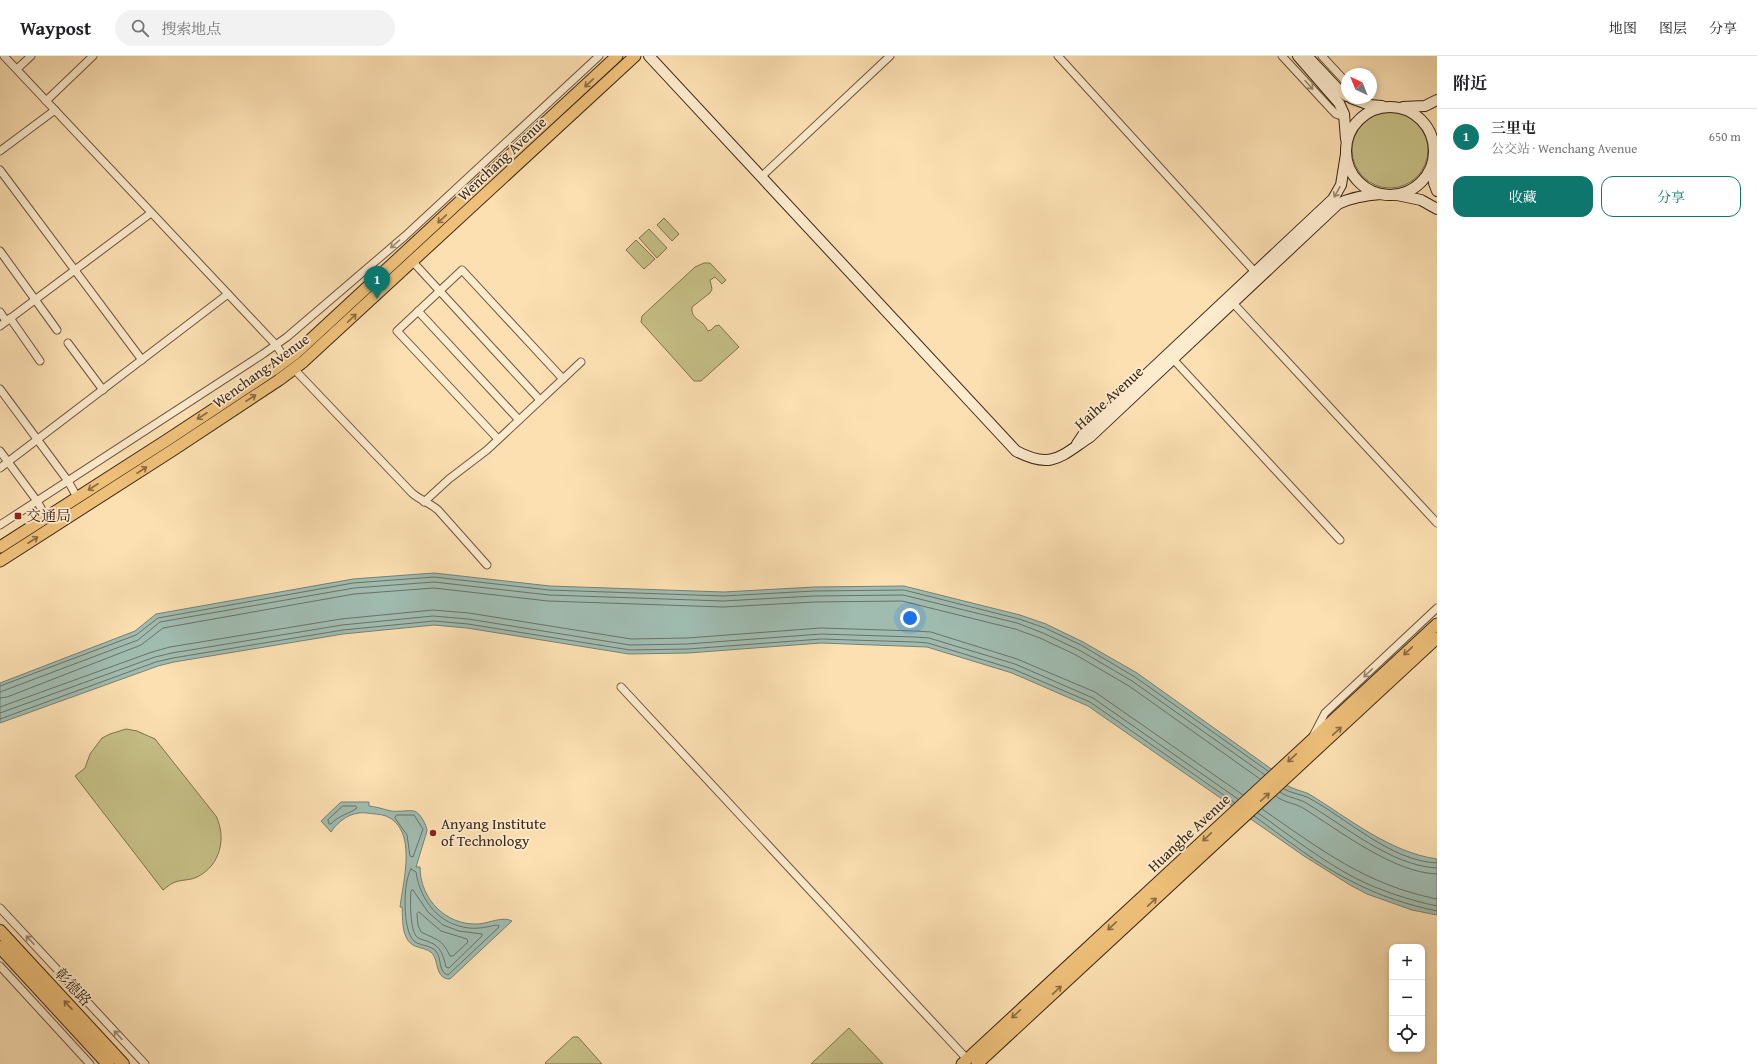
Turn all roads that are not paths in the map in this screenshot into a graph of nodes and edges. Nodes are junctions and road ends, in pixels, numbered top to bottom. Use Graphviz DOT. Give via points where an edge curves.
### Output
graph roads {
  1 [pos="4,56"];
  2 [pos="31,56"];
  3 [pos="93,56"];
  4 [pos="599,56"];
  5 [pos="617,56"];
  6 [pos="635,56"];
  7 [pos="649,56"];
  8 [pos="890,56"];
  9 [pos="1058,56"];
  10 [pos="1282,56"];
  11 [pos="1298,56"];
  12 [pos="1307,56"];
  13 [pos="1322,56"];
  14 [pos="17,69"];
  15 [pos="1341,77"];
  16 [pos="1341,91"];
  17 [pos="1437,100"];
  18 [pos="46,101"];
  19 [pos="1367,104"];
  20 [pos="1386,107"];
  21 [pos="1400,108"];
  22 [pos="55,110"];
  23 [pos="1344,117"];
  24 [pos="1437,128"];
  25 [pos="1434,146"];
  26 [pos="0,151"];
  27 [pos="1346,151"];
  28 [pos="1433,159"];
  29 [pos="0,170"];
  30 [pos="761,176"];
  31 [pos="1437,191"];
  32 [pos="1381,194"];
  33 [pos="1395,194"];
  34 [pos="1437,209"];
  35 [pos="151,213"];
  36 [pos="0,251"];
  37 [pos="413,262"];
  38 [pos="75,270"];
  39 [pos="1255,272"];
  40 [pos="440,291"];
  41 [pos="228,294"];
  42 [pos="36,299"];
  43 [pos="1233,303"];
  44 [pos="418,311"];
  45 [pos="0,312"];
  46 [pos="8,320"];
  47 [pos="0,326"];
  48 [pos="58,330"];
  49 [pos="68,343"];
  50 [pos="276,345"];
  51 [pos="1173,359"];
  52 [pos="142,360"];
  53 [pos="286,360"];
  54 [pos="40,361"];
  55 [pos="581,362"];
  56 [pos="294,369"];
  57 [pos="562,379"];
  58 [pos="0,389"];
  59 [pos="103,390"];
  60 [pos="540,400"];
  61 [pos="519,420"];
  62 [pos="38,440"];
  63 [pos="498,440"];
  64 [pos="1075,447"];
  65 [pos="0,451"];
  66 [pos="8,462"];
  67 [pos="0,468"];
  68 [pos="68,481"];
  69 [pos="78,497"];
  70 [pos="37,501"];
  71 [pos="424,502"];
  72 [pos="46,517"];
  73 [pos="1437,523"];
  74 [pos="0,524"];
  75 [pos="1340,540"];
  76 [pos="0,547"];
  77 [pos="0,561"];
  78 [pos="487,565"];
  79 [pos="1437,608"];
  80 [pos="1437,624"];
  81 [pos="1437,638"];
  82 [pos="621,687"];
  83 [pos="1310,742"];
  84 [pos="1284,773"];
  85 [pos="0,908"];
  86 [pos="0,931"];
  87 [pos="0,947"];
  88 [pos="0,966"];
  89 [pos="969,1062"];
  90 [pos="90,1064"];
  91 [pos="108,1064"];
  92 [pos="123,1064"];
  93 [pos="145,1064"];
  1 -- 14 [label="street"];
  2 -- 14 [label="street"];
  3 -- 18 [label="street"];
  4 -- 50 [label="street, one-way" via="405,236"];
  5 -- 53 [label="main road, Wenchang Avenue, one-way" via="320,332"];
  6 -- 37 [label="main road, Wenchang Avenue"];
  7 -- 30 [label="street"];
  8 -- 30 [label="street"];
  9 -- 39 [label="street"];
  10 -- 23 [label="street, one-way" via="1336,114"];
  11 -- 23 [label="street" via="1339,102"];
  12 -- 16 [label="street"];
  13 -- 15 [label="street"];
  14 -- 18 [label="street"];
  17 -- 21 [label="street" via="1425,106"];
  18 -- 22 [label="street"];
  19 -- 20 [label="street"];
  20 -- 21 [label="street"];
  20 -- 27 [label="street" via="1373,110 1361,117 1352,128"];
  21 -- 25 [label="street" via="1412,112 1423,121"];
  22 -- 26 [label="street"];
  22 -- 35 [label="street"];
  23 -- 27 [label="street"];
  24 -- 25 [label="street"];
  25 -- 28 [label="street"];
  27 -- 32 [label="street" via="1349,168 1357,180 1368,189"];
  27 -- 39 [label="street, Haihe Avenue, one-way" via="1341,185 1333,199"];
  28 -- 31 [label="street"];
  28 -- 33 [label="street" via="1420,183"];
  29 -- 38 [label="street"];
  30 -- 64 [label="street" via="1016,452 1046,460 1065,456"];
  32 -- 33 [label="street"];
  32 -- 43 [label="street, Haihe Avenue" via="1359,196 1338,204"];
  33 -- 34 [label="street" via="1421,200"];
  35 -- 38 [label="street"];
  35 -- 41 [label="street"];
  36 -- 42 [label="street"];
  37 -- 40 [label="street"];
  56 -- 37 [label="main road, Wenchang Avenue, one-way"];
  38 -- 42 [label="street"];
  38 -- 52 [label="street"];
  39 -- 64 [label="street, Haihe Avenue" via="1085,432"];
  40 -- 44 [label="street"];
  40 -- 57 [label="street" via="462,270"];
  40 -- 60 [label="street"];
  41 -- 50 [label="street"];
  41 -- 52 [label="street"];
  42 -- 46 [label="street"];
  42 -- 48 [label="street"];
  43 -- 51 [label="street, Haihe Avenue"];
  43 -- 73 [label="street"];
  44 -- 61 [label="street"];
  44 -- 63 [label="street" via="397,331"];
  45 -- 46 [label="street"];
  46 -- 47 [label="street"];
  46 -- 54 [label="street"];
  49 -- 59 [label="street"];
  50 -- 53 [label="street"];
  50 -- 68 [label="street"];
  51 -- 64 [label="street, Haihe Avenue" via="1090,438"];
  51 -- 75 [label="street"];
  52 -- 59 [label="street"];
  53 -- 69 [label="main road, Wenchang Avenue, one-way"];
  55 -- 57 [label="street"];
  56 -- 71 [label="street" via="412,493"];
  77 -- 56 [label="main road, Wenchang Avenue, one-way"];
  57 -- 60 [label="street"];
  58 -- 62 [label="street"];
  59 -- 62 [label="street"];
  60 -- 61 [label="street"];
  61 -- 63 [label="street"];
  62 -- 66 [label="street"];
  62 -- 68 [label="street"];
  63 -- 71 [label="street" via="448,479"];
  65 -- 66 [label="street"];
  66 -- 67 [label="street"];
  66 -- 70 [label="street"];
  68 -- 69 [label="street"];
  68 -- 70 [label="street"];
  69 -- 72 [label="main road, Wenchang Avenue"];
  70 -- 72 [label="street"];
  70 -- 74 [label="street"];
  71 -- 78 [label="street" via="438,510"];
  72 -- 76 [label="main road, Wenchang Avenue"];
  79 -- 83 [label="street, one-way" via="1325,713"];
  80 -- 83 [label="main road, Huanghe Avenue, one-way"];
  84 -- 81 [label="main road, Huanghe Avenue, one-way"];
  82 -- 89 [label="street"];
  83 -- 84 [label="main road, Huanghe Avenue, one-way"];
  84 -- 89 [label="main road, Huanghe Avenue"];
  93 -- 85 [label="street, one-way"];
  92 -- 86 [label="highway, 彰德路, one-way"];
  87 -- 91 [label="highway, 彰德路"];
  88 -- 90 [label="street"];
}
